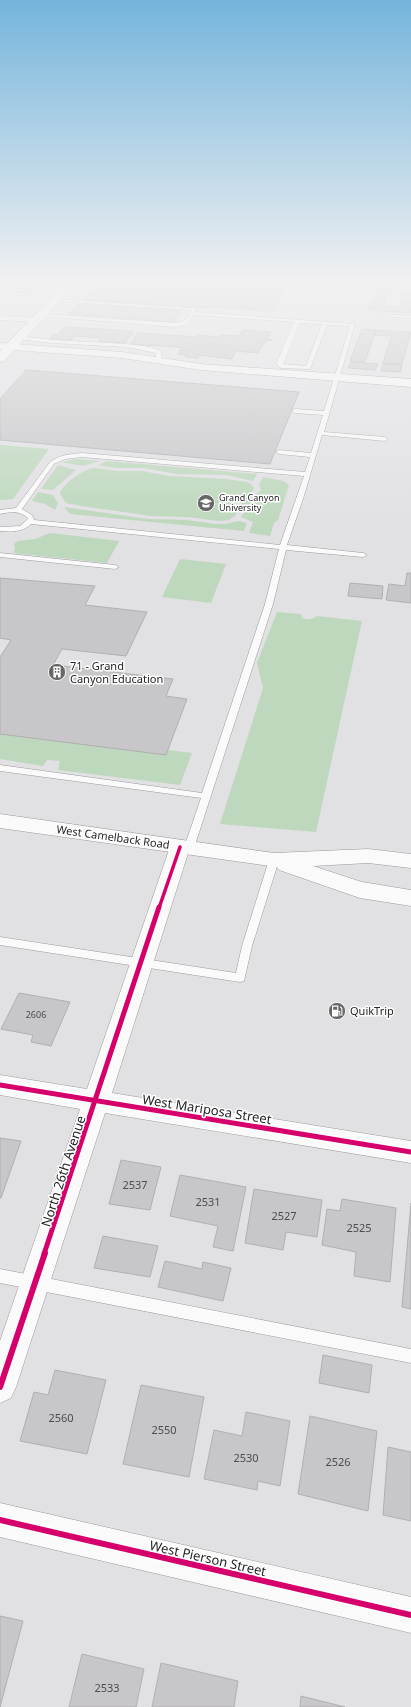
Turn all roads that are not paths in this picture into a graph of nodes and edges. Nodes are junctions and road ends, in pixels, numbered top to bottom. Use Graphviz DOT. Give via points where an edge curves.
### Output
graph roads {
  1 [pos="185,365"];
  2 [pos="280,365"];
  3 [pos="309,365"];
  4 [pos="341,365"];
  5 [pos="337,377"];
  6 [pos="411,383"];
  7 [pos="295,411"];
  8 [pos="325,413"];
  9 [pos="319,433"];
  10 [pos="385,439"];
  11 [pos="280,452"];
  12 [pos="313,455"];
  13 [pos="307,474"];
  14 [pos="18,510"];
  15 [pos="0,512"];
  16 [pos="30,522"];
  17 [pos="1,530"];
  18 [pos="283,547"];
  19 [pos="0,555"];
  20 [pos="363,555"];
  21 [pos="115,567"];
  22 [pos="0,768"];
  23 [pos="206,796"];
  24 [pos="0,821"];
  25 [pos="185,847"];
  26 [pos="274,860"];
  27 [pos="411,862"];
  28 [pos="411,898"];
  29 [pos="0,941"];
  30 [pos="142,962"];
  31 [pos="0,1085"];
  32 [pos="96,1101"];
  33 [pos="411,1152"];
  34 [pos="0,1276"];
  35 [pos="36,1282"];
  36 [pos="411,1356"];
  37 [pos="0,1387"];
  38 [pos="0,1520"];
  39 [pos="411,1615"];
  1 -- 5 [label="street"];
  2 -- 3 [label="lane" via="308,368"];
  4 -- 5 [label="lane"];
  5 -- 6 [label="street"];
  5 -- 8 [label="lane"];
  7 -- 8 [label="lane"];
  8 -- 9 [label="lane"];
  9 -- 10 [label="lane"];
  9 -- 12 [label="lane"];
  11 -- 12 [label="lane"];
  12 -- 13 [label="lane"];
  13 -- 14 [label="lane" via="68,456 52,464"];
  13 -- 18 [label="lane"];
  14 -- 15 [label="lane"];
  14 -- 16 [label="lane" via="30,516"];
  16 -- 17 [label="lane" via="21,527"];
  16 -- 18 [label="lane"];
  18 -- 20 [label="lane"];
  18 -- 23 [label="lane" via="269,604"];
  19 -- 21 [label="lane"];
  22 -- 23 [label="lane"];
  23 -- 25 [label="lane"];
  24 -- 25 [label="main road, West Camelback Road"];
  25 -- 26 [label="main road, West Camelback Road"];
  25 -- 30 [label="street, North 26th Avenue"];
  26 -- 27 [label="main road, West Camelback Road" via="368,856"];
  26 -- 28 [label="main road, West Camelback Road" via="360,890"];
  26 -- 30 [label="lane" via="247,946 240,978"];
  29 -- 30 [label="lane"];
  30 -- 32 [label="street, North 26th Avenue"];
  31 -- 32 [label="street, West Mariposa Street"];
  32 -- 33 [label="street, West Mariposa Street"];
  32 -- 35 [label="street, North 26th Avenue"];
  34 -- 35 [label="lane"];
  35 -- 36 [label="lane"];
  35 -- 37 [label="street, North 26th Avenue"];
  38 -- 39 [label="street, West Pierson Street"];
}
